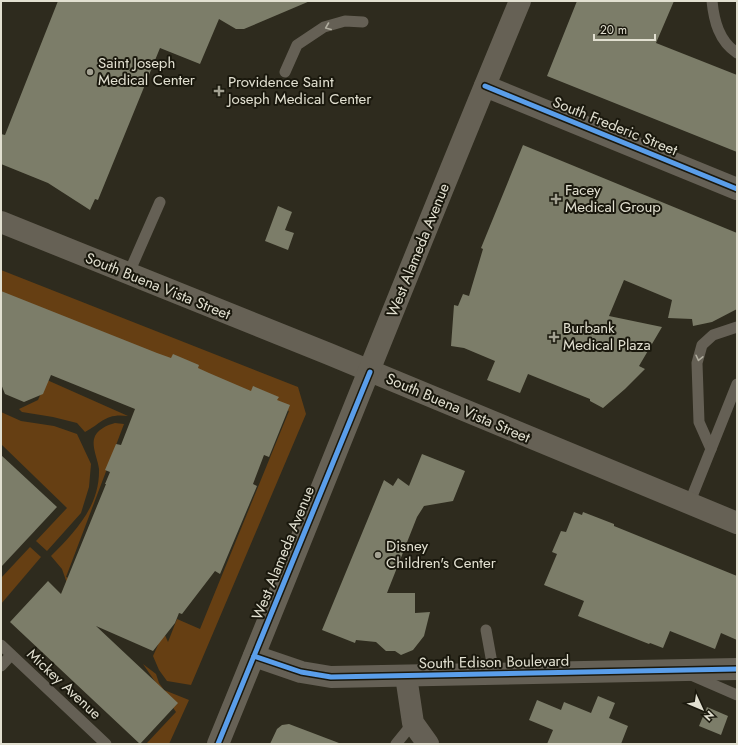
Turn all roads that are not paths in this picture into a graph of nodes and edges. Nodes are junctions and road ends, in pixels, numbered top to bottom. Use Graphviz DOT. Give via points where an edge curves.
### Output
graph roads {
  1 [pos="520,1"];
  2 [pos="712,1"];
  3 [pos="363,22"];
  4 [pos="737,52"];
  5 [pos="285,72"];
  6 [pos="485,86"];
  7 [pos="737,189"];
  8 [pos="160,202"];
  9 [pos="1,222"];
  10 [pos="128,275"];
  11 [pos="737,327"];
  12 [pos="370,372"];
  13 [pos="737,384"];
  14 [pos="711,449"];
  15 [pos="689,504"];
  16 [pos="737,523"];
  17 [pos="486,630"];
  18 [pos="1,645"];
  19 [pos="11,655"];
  20 [pos="254,656"];
  21 [pos="1,666"];
  22 [pos="737,669"];
  23 [pos="679,671"];
  24 [pos="494,674"];
  25 [pos="406,676"];
  26 [pos="737,694"];
  27 [pos="414,723"];
  28 [pos="106,744"];
  29 [pos="218,744"];
  30 [pos="396,744"];
  31 [pos="428,744"];
  1 -- 6 [label="main road, West Alameda Avenue"];
  2 -- 4 [label="lane" via="720,35"];
  3 -- 5 [label="lane, one-way" via="345,21 324,27 297,45"];
  6 -- 7 [label="street, South Frederic Street"];
  6 -- 12 [label="main road, West Alameda Avenue" via="434,207"];
  8 -- 10 [label="lane"];
  9 -- 10 [label="main road, South Buena Vista Street"];
  10 -- 12 [label="main road, South Buena Vista Street"];
  11 -- 14 [label="lane, one-way" via="713,335 702,345 698,363 699,422"];
  12 -- 15 [label="main road, South Buena Vista Street"];
  12 -- 20 [label="main road, West Alameda Avenue"];
  13 -- 14 [label="lane"];
  14 -- 15 [label="lane"];
  15 -- 16 [label="main road, South Buena Vista Street"];
  17 -- 24 [label="lane"];
  18 -- 19 [label="lane, Mickey Avenue"];
  19 -- 21 [label="lane"];
  19 -- 28 [label="lane, Mickey Avenue"];
  20 -- 25 [label="street, South Edison Boulevard" via="301,672 331,677"];
  20 -- 29 [label="main road, West Alameda Avenue"];
  22 -- 23 [label="street, South Edison Boulevard"];
  23 -- 24 [label="street, South Edison Boulevard"];
  23 -- 26 [label="lane"];
  24 -- 25 [label="street, South Edison Boulevard"];
  25 -- 27 [label="street"];
  27 -- 30 [label="lane"];
  27 -- 31 [label="street"];
}
